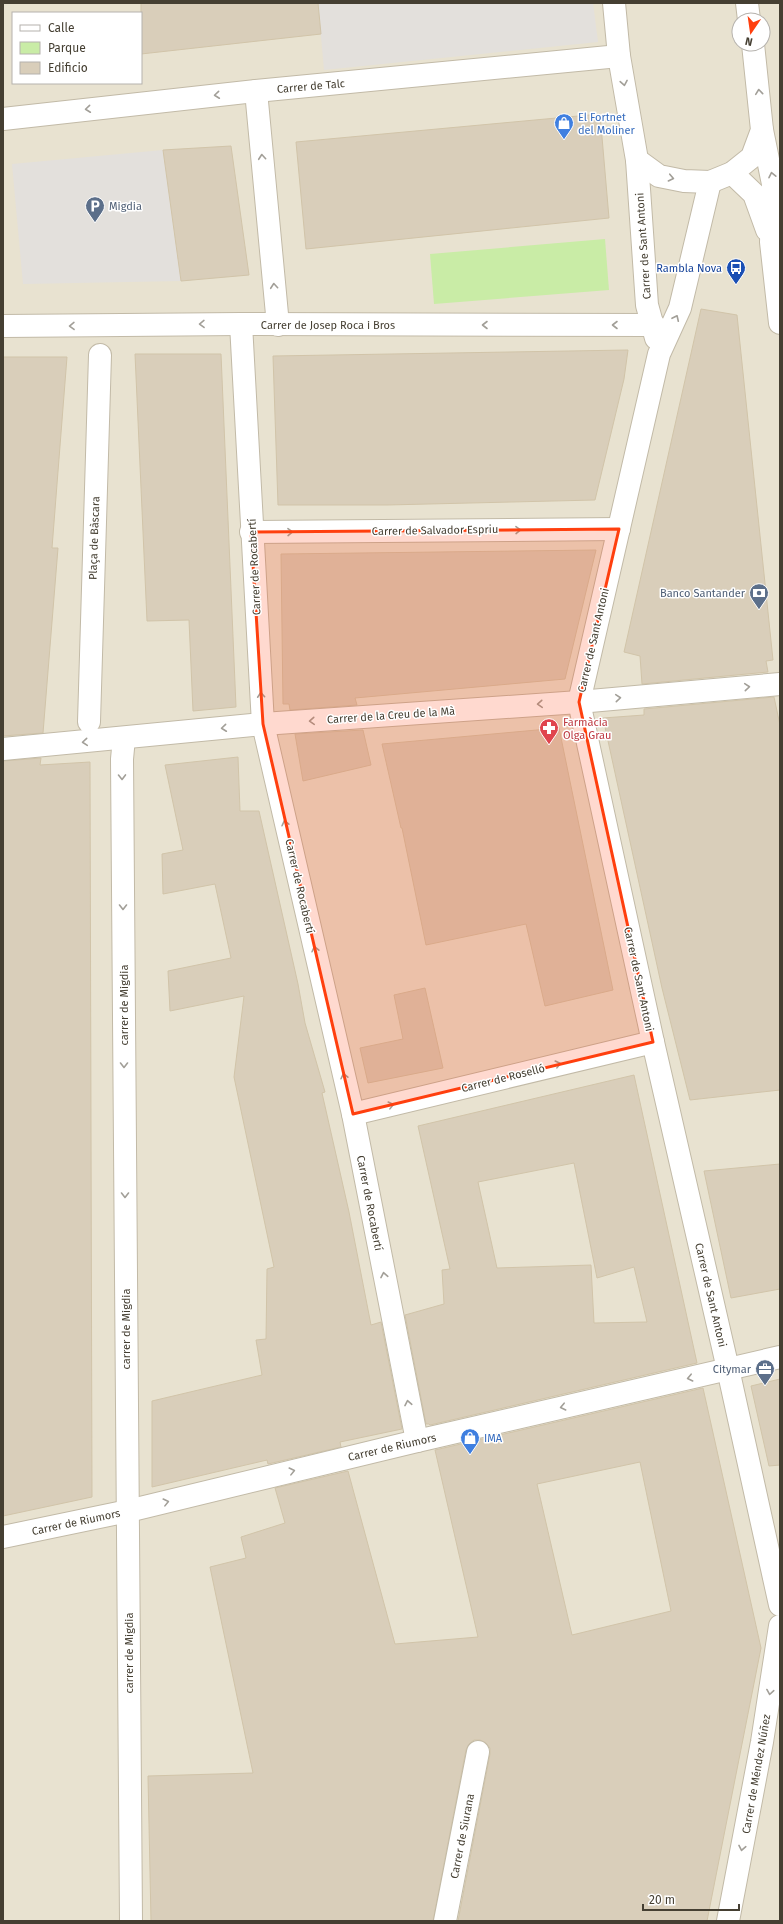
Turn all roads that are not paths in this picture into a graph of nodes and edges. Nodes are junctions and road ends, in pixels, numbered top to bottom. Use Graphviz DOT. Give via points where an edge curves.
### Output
graph roads {
  1 [pos="614,3"];
  2 [pos="754,52"];
  3 [pos="619,56"];
  4 [pos="256,91"];
  5 [pos="3,119"];
  6 [pos="762,130"];
  7 [pos="637,160"];
  8 [pos="732,173"];
  9 [pos="710,182"];
  10 [pos="771,242"];
  11 [pos="780,323"];
  12 [pos="241,324"];
  13 [pos="654,324"];
  14 [pos="278,325"];
  15 [pos="3,326"];
  16 [pos="659,354"];
  17 [pos="100,355"];
  18 [pos="619,529"];
  19 [pos="251,532"];
  20 [pos="780,684"];
  21 [pos="579,702"];
  22 [pos="89,722"];
  23 [pos="263,724"];
  24 [pos="124,738"];
  25 [pos="3,750"];
  26 [pos="653,1042"];
  27 [pos="353,1114"];
  28 [pos="780,1357"];
  29 [pos="728,1369"];
  30 [pos="416,1441"];
  31 [pos="128,1511"];
  32 [pos="3,1537"];
  33 [pos="780,1605"];
  34 [pos="780,1626"];
  35 [pos="771,1737"];
  36 [pos="478,1752"];
  37 [pos="131,1921"];
  38 [pos="445,1921"];
  39 [pos="728,1921"];
  1 -- 3 [label="street"];
  6 -- 2 [label="street, one-way"];
  3 -- 4 [label="street, Carrer de Talc"];
  3 -- 7 [label="street, one-way"];
  4 -- 5 [label="street, Carrer de Talc, one-way"];
  14 -- 4 [label="street, one-way"];
  6 -- 8 [label="street" via="752,157"];
  10 -- 6 [label="street, one-way" via="773,184"];
  7 -- 9 [label="street, one-way" via="659,176 684,181"];
  7 -- 13 [label="street, Carrer de Sant Antoni" via="647,306"];
  8 -- 9 [label="street"];
  8 -- 10 [label="street" via="754,194"];
  16 -- 9 [label="street, Carrer de Sant Antoni, one-way" via="680,308"];
  10 -- 11 [label="street"];
  12 -- 14 [label="street, Carrer de Josep Roca i Bros"];
  12 -- 15 [label="street, Carrer de Josep Roca i Bros, one-way"];
  12 -- 19 [label="street, Carrer de Rocabertí"];
  13 -- 14 [label="street, Carrer de Josep Roca i Bros, one-way"];
  13 -- 16 [label="street, Carrer de Sant Antoni"];
  16 -- 18 [label="street, Carrer de Sant Antoni"];
  17 -- 22 [label="street, Plaça de Bàscara"];
  19 -- 18 [label="street, Carrer de Salvador Espriu, one-way"];
  18 -- 21 [label="street, Carrer de Sant Antoni"];
  23 -- 19 [label="street, Carrer de Rocabertí, one-way"];
  21 -- 20 [label="street, Carrer de la Creu de la Mà, one-way"];
  21 -- 23 [label="street, Carrer de la Creu de la Mà, one-way"];
  21 -- 26 [label="street, Carrer de Sant Antoni"];
  23 -- 24 [label="street, Carrer de la Creu de la Mà, one-way"];
  27 -- 23 [label="street, Carrer de Rocabertí, one-way"];
  24 -- 25 [label="street, Carrer de la Creu de la Mà, one-way"];
  24 -- 31 [label="street, carrer de Migdia, one-way" via="122,759"];
  27 -- 26 [label="street, Carrer de Roselló, one-way"];
  26 -- 29 [label="street, Carrer de Sant Antoni"];
  30 -- 27 [label="street, Carrer de Rocabertí, one-way"];
  28 -- 29 [label="street, Carrer de Riumors"];
  29 -- 30 [label="street, Carrer de Riumors, one-way"];
  29 -- 33 [label="street, Carrer de Sant Antoni"];
  31 -- 30 [label="street, Carrer de Riumors, one-way"];
  31 -- 32 [label="street, Carrer de Riumors"];
  31 -- 37 [label="street, carrer de Migdia"];
  34 -- 35 [label="street, Carrer de Méndez Núñez, one-way"];
  35 -- 39 [label="street, Carrer de Méndez Núñez, one-way"];
  36 -- 38 [label="street, Carrer de Siurana"];
}
